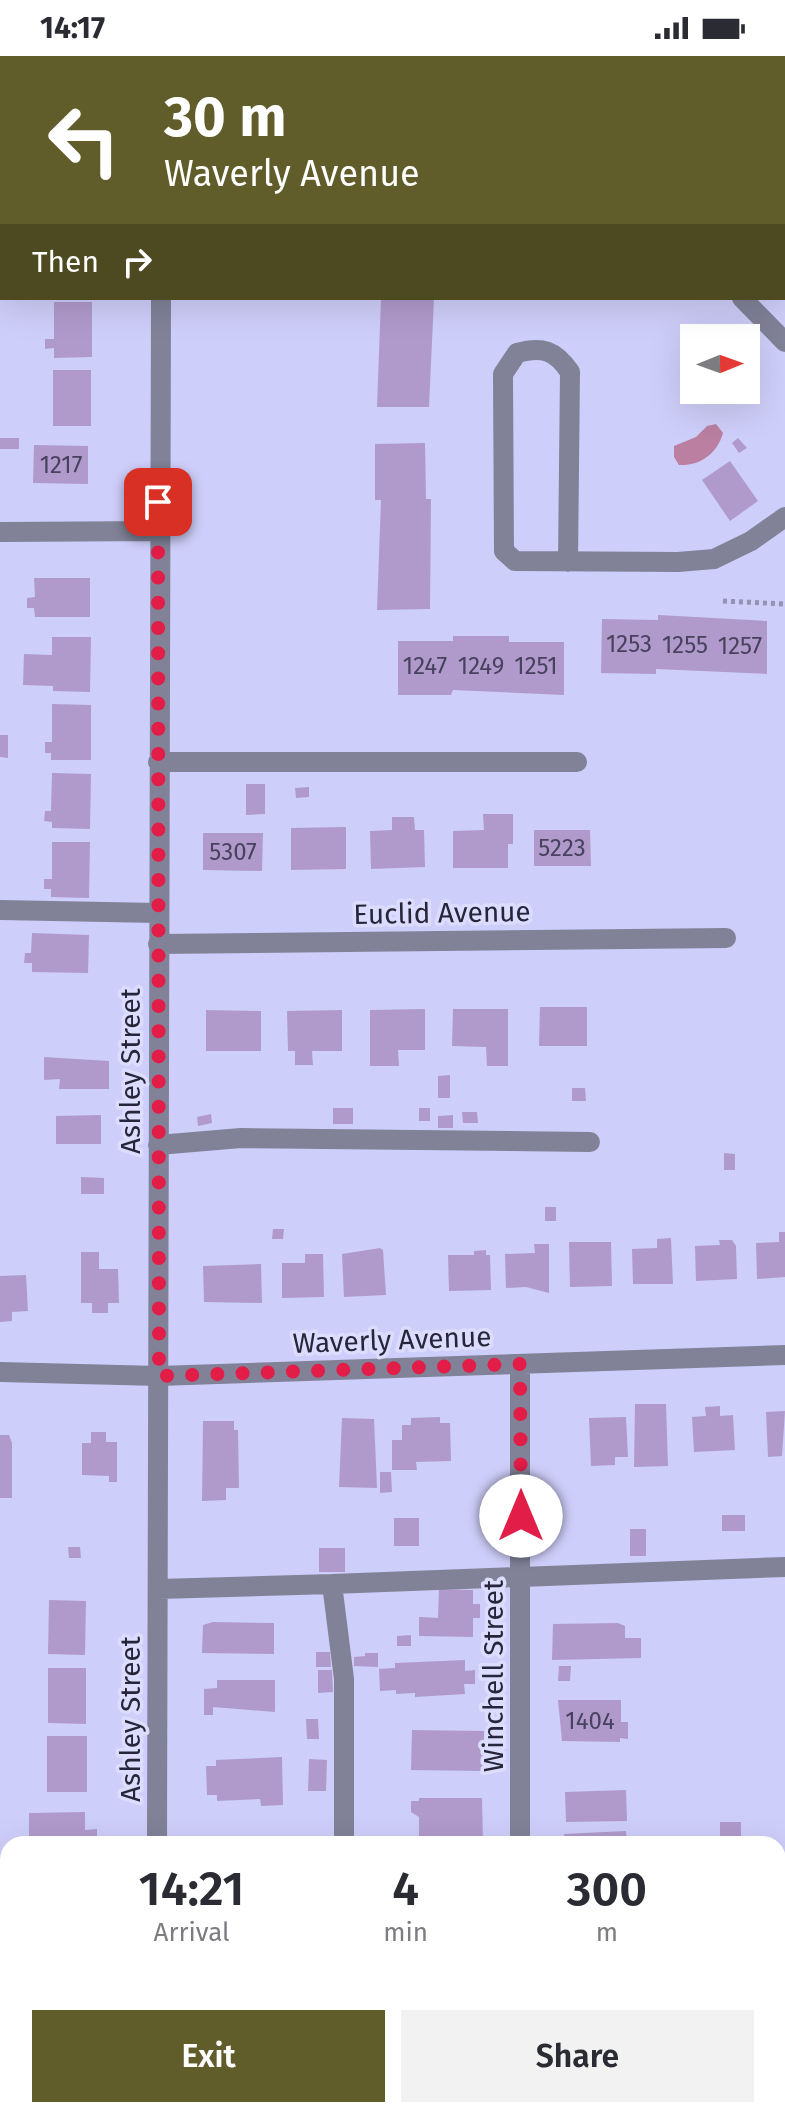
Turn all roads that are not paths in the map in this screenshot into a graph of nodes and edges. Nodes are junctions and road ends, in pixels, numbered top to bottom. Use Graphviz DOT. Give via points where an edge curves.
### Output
graph roads {
  1 [pos="161,300"];
  2 [pos="744,300"];
  3 [pos="785,342"];
  4 [pos="785,517"];
  5 [pos="158,531"];
  6 [pos="0,532"];
  7 [pos="568,562"];
  8 [pos="158,762"];
  9 [pos="577,762"];
  10 [pos="0,910"];
  11 [pos="158,913"];
  12 [pos="726,938"];
  13 [pos="158,944"];
  14 [pos="590,1142"];
  15 [pos="158,1145"];
  16 [pos="785,1355"];
  17 [pos="520,1364"];
  18 [pos="0,1372"];
  19 [pos="159,1376"];
  20 [pos="785,1567"];
  21 [pos="521,1577"];
  22 [pos="332,1584"];
  23 [pos="159,1589"];
  24 [pos="157,1836"];
  25 [pos="344,1836"];
  26 [pos="520,1836"];
  1 -- 5 [label="street, Ashley Street"];
  2 -- 3 [label="street"];
  4 -- 7 [label="street" via="714,559"];
  5 -- 6 [label="street"];
  5 -- 8 [label="street, Ashley Street"];
  7 -- 7 [label="street" via="515,561 504,551 503,374 517,353 538,348 559,356 570,372"];
  8 -- 9 [label="street"];
  8 -- 11 [label="street, Ashley Street"];
  10 -- 11 [label="street"];
  11 -- 13 [label="street, Ashley Street"];
  12 -- 13 [label="street, Euclid Avenue"];
  13 -- 15 [label="street, Ashley Street"];
  14 -- 15 [label="street" via="241,1138"];
  15 -- 19 [label="street, Ashley Street"];
  16 -- 17 [label="street, Waverly Avenue"];
  17 -- 19 [label="street, Waverly Avenue"];
  17 -- 21 [label="street, Winchell Street"];
  18 -- 19 [label="street, Waverly Avenue"];
  19 -- 23 [label="street, Ashley Street"];
  20 -- 21 [label="street"];
  21 -- 22 [label="street"];
  21 -- 26 [label="street, Winchell Street"];
  22 -- 23 [label="street"];
  22 -- 25 [label="street" via="344,1679"];
  23 -- 24 [label="street, Ashley Street"];
}
